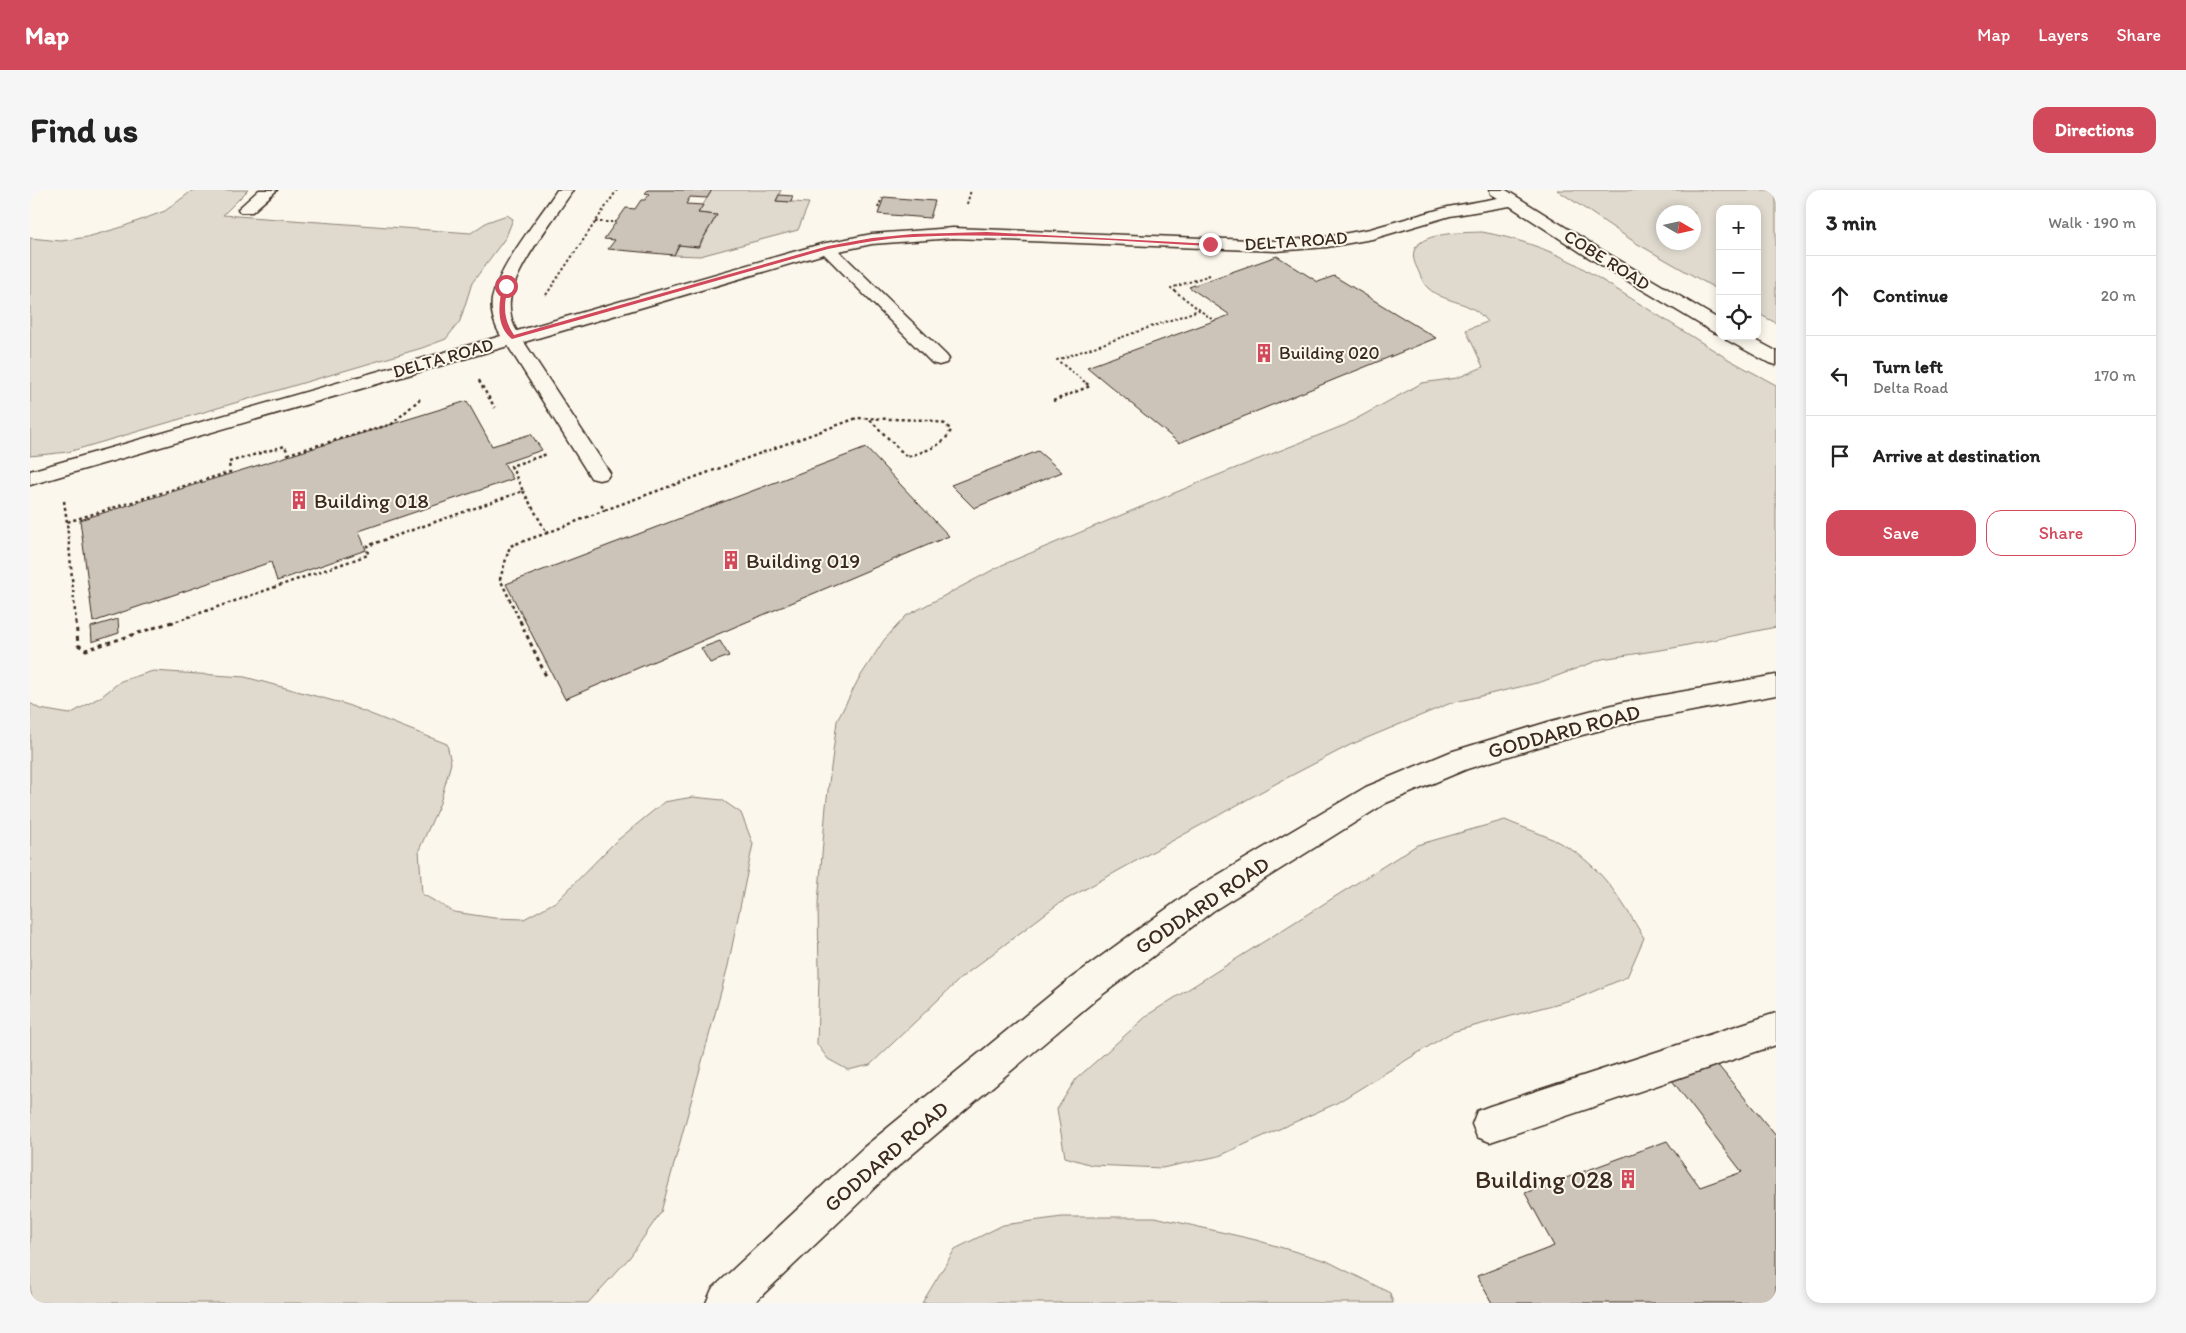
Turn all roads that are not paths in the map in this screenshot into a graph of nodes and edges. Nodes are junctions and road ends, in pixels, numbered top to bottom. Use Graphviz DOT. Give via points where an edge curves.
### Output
graph roads {
  1 [pos="269,190"];
  2 [pos="565,190"];
  3 [pos="1496,190"];
  4 [pos="1511,201"];
  5 [pos="246,209"];
  6 [pos="828,248"];
  7 [pos="1716,326"];
  8 [pos="512,337"];
  9 [pos="1741,340"];
  10 [pos="939,359"];
  11 [pos="1776,359"];
  12 [pos="599,473"];
  13 [pos="30,478"];
  14 [pos="1776,685"];
  15 [pos="1776,1029"];
  16 [pos="1490,1124"];
  17 [pos="726,1303"];
  1 -- 5 [label="street"];
  2 -- 8 [label="street" via="506,286 501,302 502,314"];
  3 -- 4 [label="street, COBE ROAD"];
  4 -- 6 [label="street, DELTA ROAD" via="1448,212 1372,234 1276,246 953,233 872,239"];
  4 -- 7 [label="street, COBE ROAD"];
  6 -- 8 [label="street, DELTA ROAD"];
  6 -- 10 [label="street"];
  8 -- 12 [label="street"];
  8 -- 13 [label="street, DELTA ROAD"];
  9 -- 11 [label="street"];
  14 -- 17 [label="street, GODDARD ROAD" via="1624,713 1460,760 1376,795 1308,835 1202,901 1082,990 876,1161"];
  15 -- 16 [label="street"];
}
